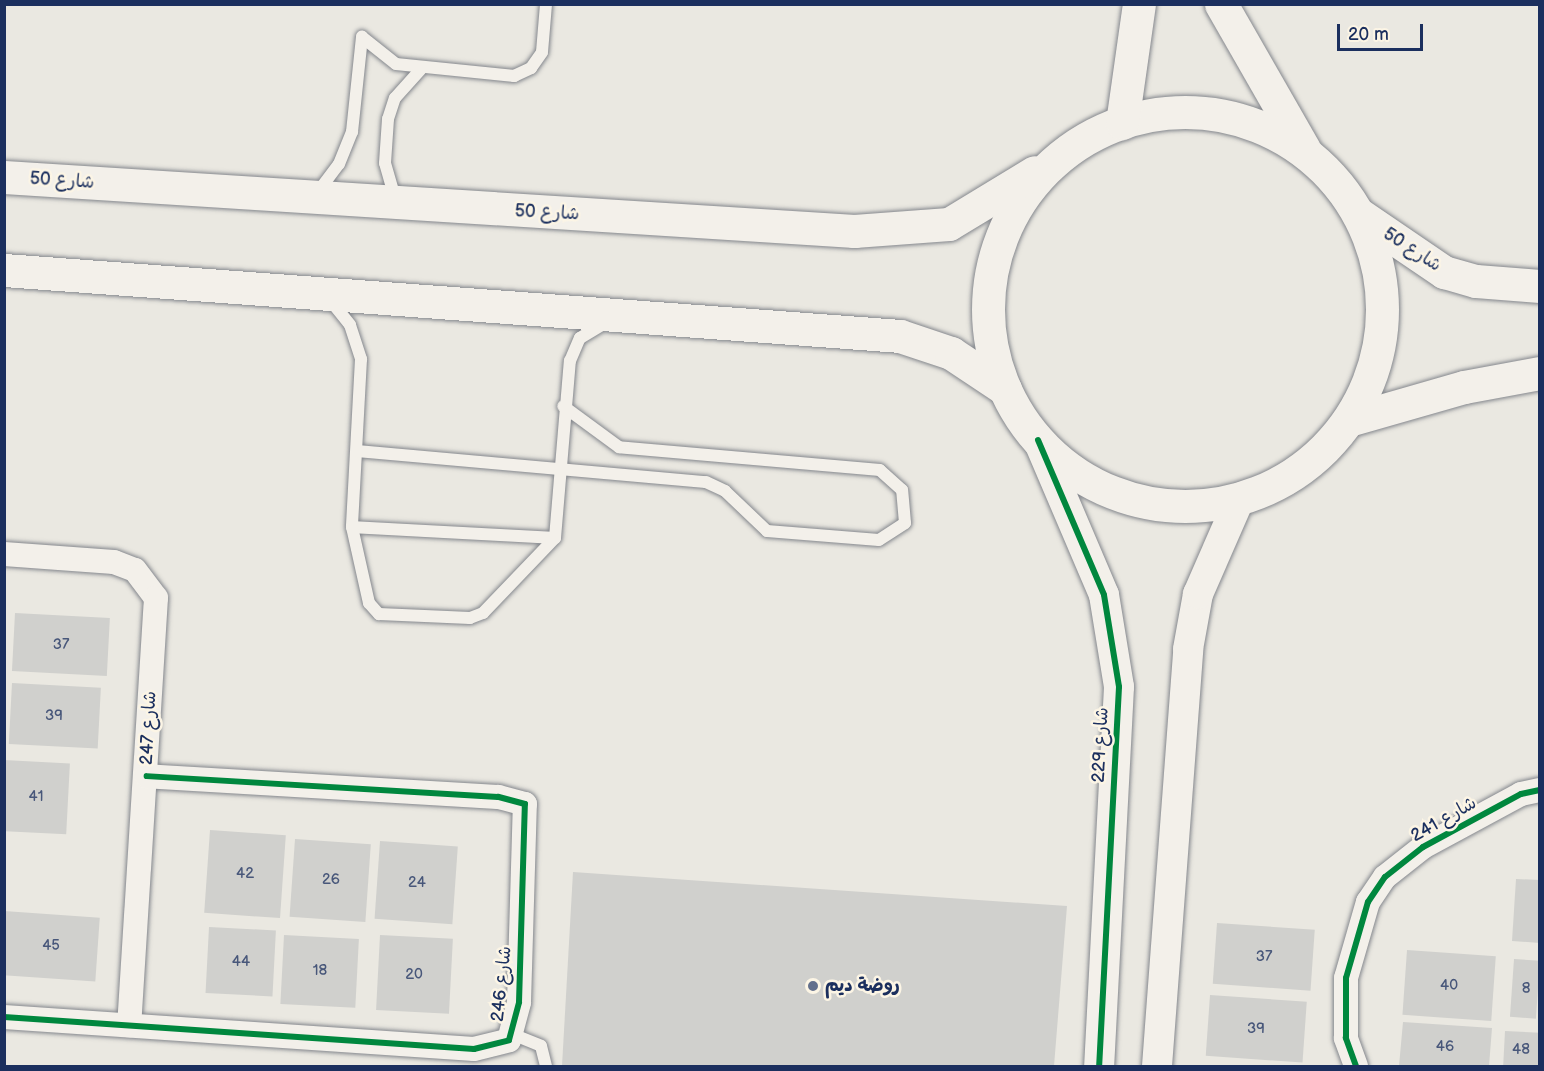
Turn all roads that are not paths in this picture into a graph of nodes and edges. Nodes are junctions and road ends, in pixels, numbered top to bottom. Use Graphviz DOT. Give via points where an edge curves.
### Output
graph roads {
  1 [pos="546,4"];
  2 [pos="1140,4"];
  3 [pos="1221,4"];
  4 [pos="420,70"];
  5 [pos="1122,123"];
  6 [pos="1069,150"];
  7 [pos="1307,153"];
  8 [pos="4,177"];
  9 [pos="312,198"];
  10 [pos="398,204"];
  11 [pos="1360,215"];
  12 [pos="4,270"];
  13 [pos="1539,286"];
  14 [pos="325,295"];
  15 [pos="621,315"];
  16 [pos="1539,373"];
  17 [pos="1005,389"];
  18 [pos="563,406"];
  19 [pos="1349,420"];
  20 [pos="1038,440"];
  21 [pos="357,450"];
  22 [pos="558,465"];
  23 [pos="1240,498"];
  24 [pos="352,527"];
  25 [pos="555,538"];
  26 [pos="4,554"];
  27 [pos="147,776"];
  28 [pos="1539,790"];
  29 [pos="4,1017"];
  30 [pos="129,1025"];
  31 [pos="512,1034"];
  32 [pos="546,1066"];
  33 [pos="1099,1066"];
  34 [pos="1157,1066"];
  35 [pos="1356,1066"];
  1 -- 4 [label="lane" via="542,52 531,68 514,76"];
  2 -- 5 [label="main road"];
  3 -- 7 [label="main road"];
  4 -- 9 [label="lane" via="396,64 362,36 351,132 339,164"];
  4 -- 10 [label="lane" via="395,98 386,130 385,163"];
  5 -- 6 [label="main road"];
  5 -- 7 [label="main road" via="1153,115 1218,115 1279,135"];
  6 -- 10 [label="main road, شارع 50" via="949,224 904,230"];
  6 -- 17 [label="main road" via="1022,198 994,258 988,325"];
  7 -- 11 [label="main road"];
  8 -- 9 [label="main road, شارع 50"];
  9 -- 10 [label="main road, شارع 50"];
  11 -- 13 [label="main road, شارع 50" via="1444,272 1476,281"];
  11 -- 19 [label="main road" via="1374,248 1383,319 1374,366"];
  12 -- 14 [label="main road"];
  14 -- 15 [label="main road"];
  14 -- 21 [label="lane" via="358,344 363,378"];
  15 -- 17 [label="main road" via="900,336 951,353"];
  15 -- 18 [label="lane" via="580,338 570,361"];
  16 -- 19 [label="main road" via="1464,387"];
  17 -- 20 [label="main road"];
  18 -- 22 [label="lane"];
  18 -- 22 [label="lane" via="619,447 880,470 902,490 904,523 879,540 767,531 725,491 706,482"];
  19 -- 23 [label="main road" via="1319,454 1282,481"];
  20 -- 23 [label="main road" via="1096,485 1131,498 1167,505"];
  20 -- 33 [label="street, شارع 229" via="1104,595 1119,687"];
  21 -- 22 [label="lane"];
  21 -- 24 [label="lane"];
  22 -- 25 [label="lane"];
  23 -- 34 [label="street" via="1198,594 1188,649"];
  24 -- 25 [label="lane"];
  24 -- 25 [label="lane" via="369,603 386,615 477,616"];
  26 -- 27 [label="street, شارع 247" via="114,562 149,584 156,598"];
  27 -- 30 [label="street, شارع 247"];
  27 -- 31 [label="street, شارع 246" via="498,797 525,804 519,1002"];
  28 -- 35 [label="street, شارع 241" via="1521,794 1423,847 1385,877 1368,902 1346,978 1346,1038"];
  29 -- 30 [label="street, شارع 246"];
  30 -- 31 [label="street, شارع 246" via="474,1049 496,1047"];
  31 -- 32 [label="lane" via="541,1046"];
}
